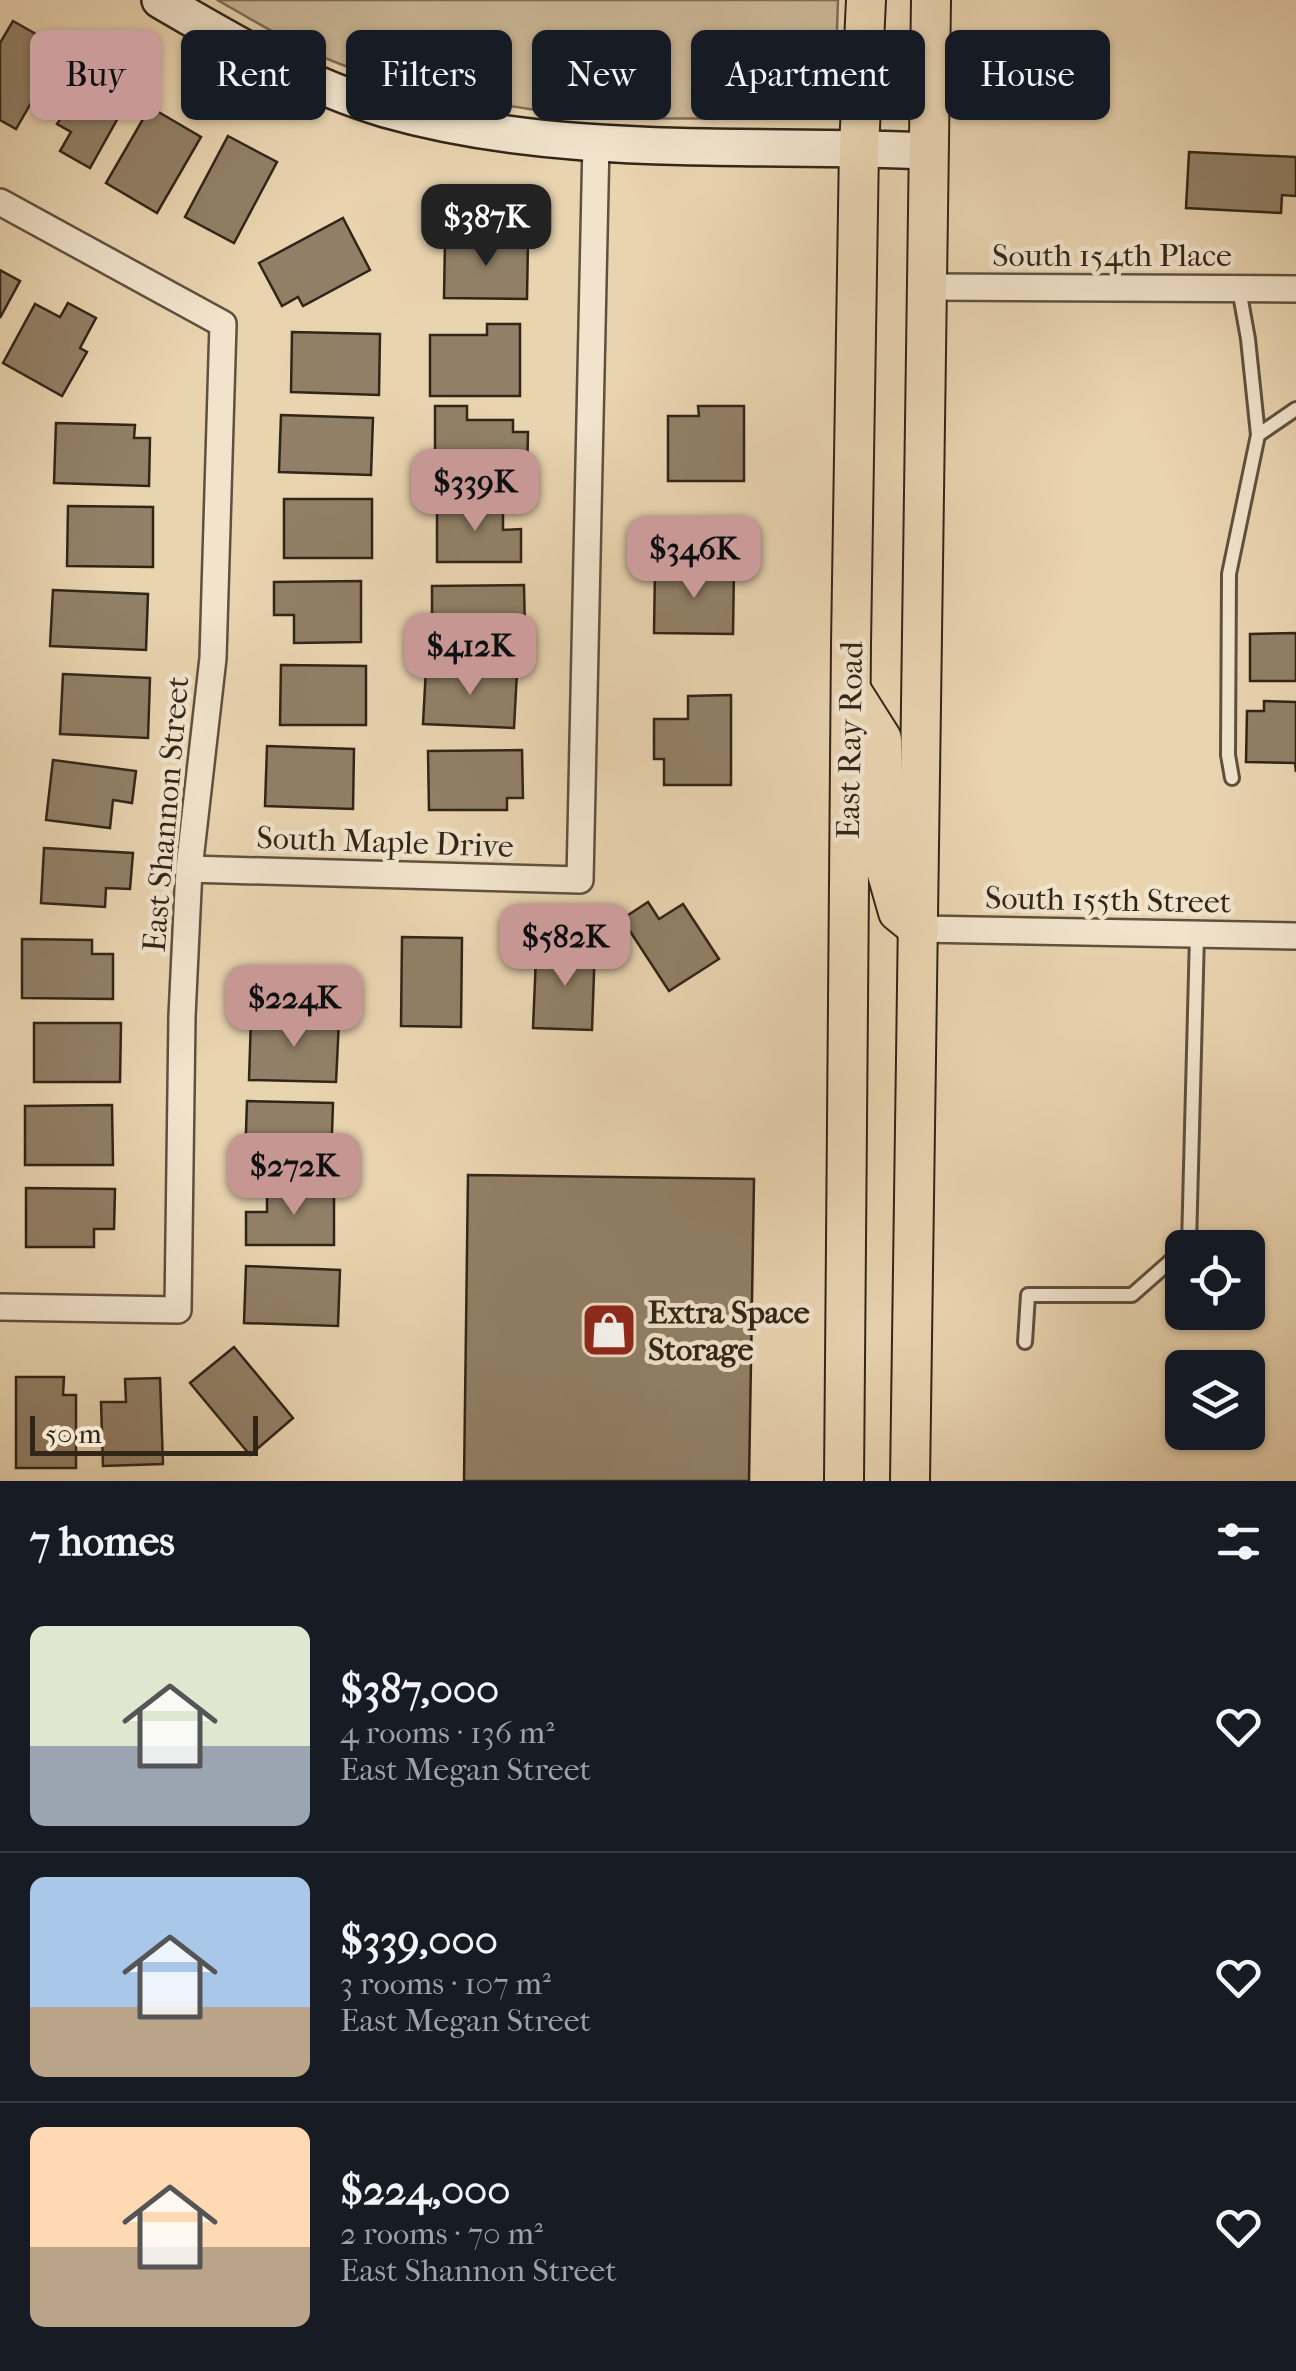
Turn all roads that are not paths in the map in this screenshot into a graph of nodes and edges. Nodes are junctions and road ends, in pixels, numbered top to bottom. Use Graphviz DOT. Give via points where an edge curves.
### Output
graph roads {
  1 [pos="160,0"];
  2 [pos="866,0"];
  3 [pos="931,0"];
  4 [pos="596,142"];
  5 [pos="860,148"];
  6 [pos="928,151"];
  7 [pos="0,202"];
  8 [pos="927,286"];
  9 [pos="1239,289"];
  10 [pos="1296,289"];
  11 [pos="1296,409"];
  12 [pos="1258,435"];
  13 [pos="851,690"];
  14 [pos="1232,778"];
  15 [pos="188,869"];
  16 [pos="919,929"];
  17 [pos="1197,934"];
  18 [pos="1296,936"];
  19 [pos="1190,1230"];
  20 [pos="1165,1266"];
  21 [pos="0,1307"];
  22 [pos="1025,1342"];
  23 [pos="844,1481"];
  24 [pos="910,1481"];
  1 -- 4 [label="street" via="268,62 382,108 503,136"];
  2 -- 5 [label="main road, East Ray Road"];
  3 -- 6 [label="main road"];
  4 -- 5 [label="street"];
  4 -- 15 [label="street, South Maple Drive" via="580,880"];
  5 -- 6 [label="street"];
  5 -- 13 [label="main road, East Ray Road"];
  6 -- 8 [label="main road"];
  7 -- 15 [label="street, East Shannon Street" via="223,324 213,658"];
  8 -- 9 [label="street, South 154th Place"];
  8 -- 16 [label="main road"];
  9 -- 10 [label="street, South 154th Place"];
  9 -- 12 [label="lane"];
  11 -- 12 [label="lane"];
  12 -- 14 [label="lane" via="1229,574"];
  13 -- 16 [label="main road" via="882,740 884,863 898,912"];
  13 -- 23 [label="main road, East Ray Road"];
  15 -- 21 [label="street, East Shannon Street" via="178,1310"];
  16 -- 17 [label="street, South 155th Street"];
  16 -- 24 [label="main road"];
  17 -- 18 [label="street, South 155th Street"];
  17 -- 19 [label="lane"];
  20 -- 22 [label="lane" via="1132,1295 1028,1295"];
}
